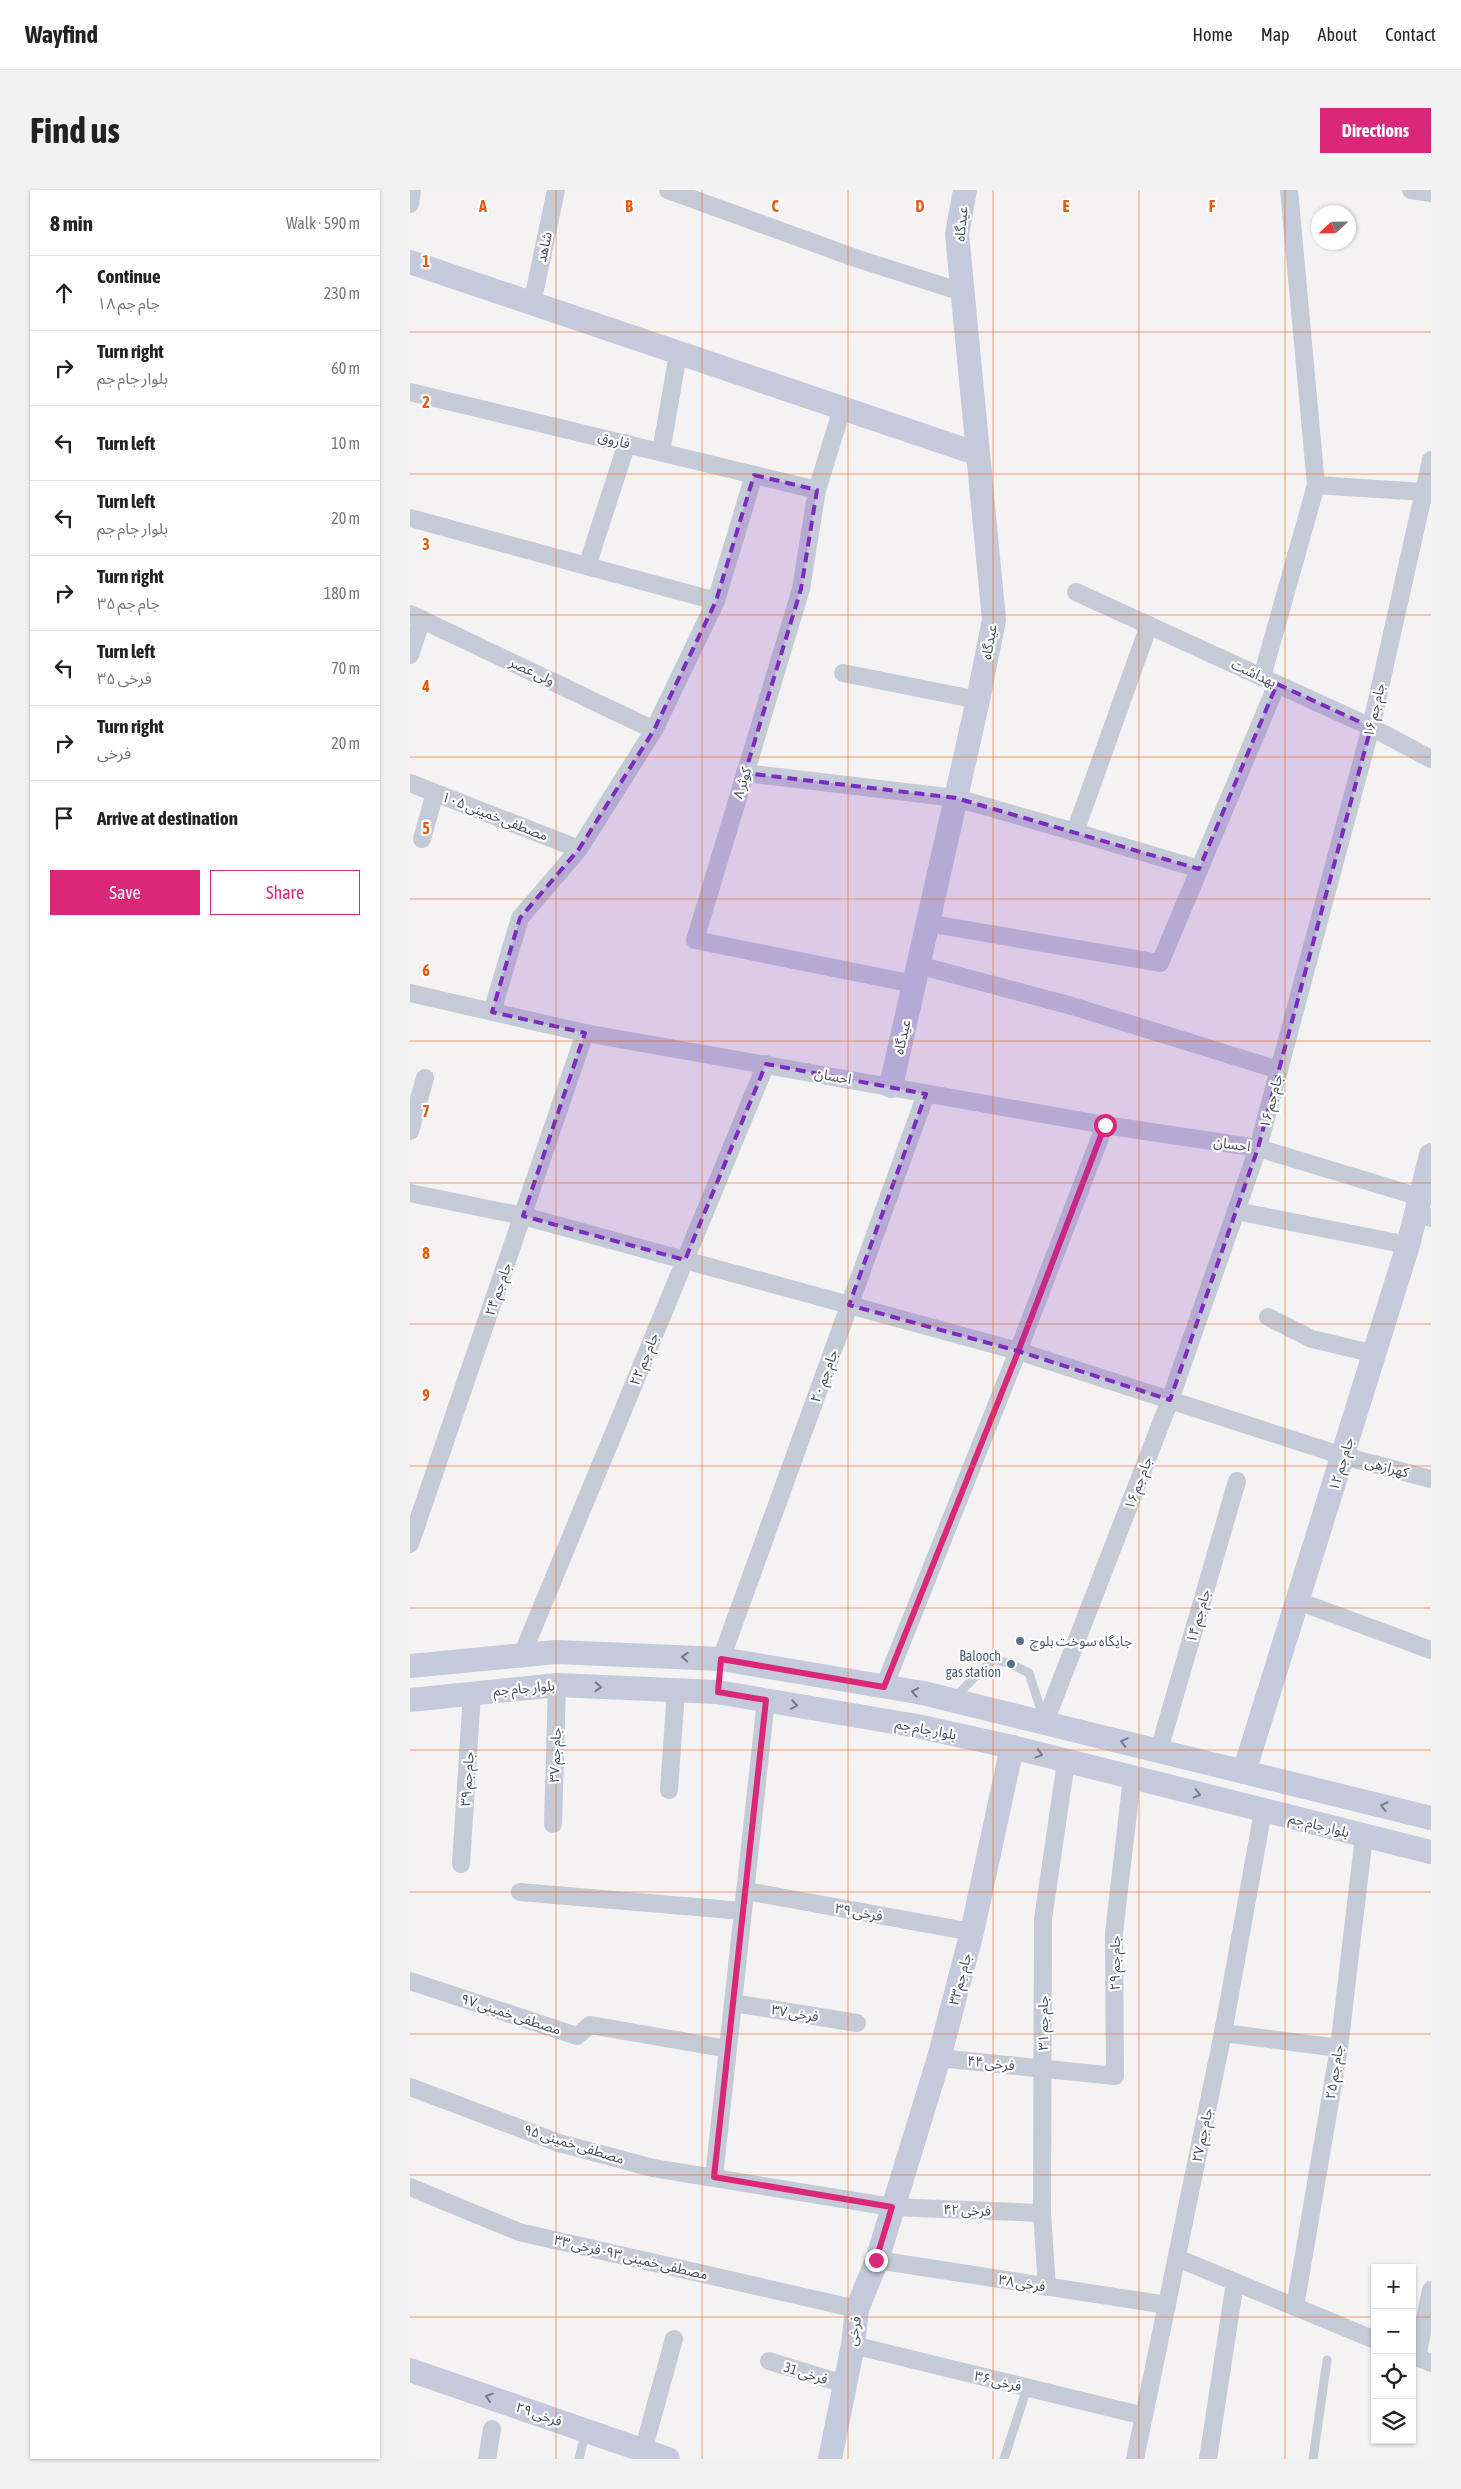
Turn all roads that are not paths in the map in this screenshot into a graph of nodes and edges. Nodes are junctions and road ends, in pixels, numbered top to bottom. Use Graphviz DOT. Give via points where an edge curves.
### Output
graph roads {
  1 [pos="412,190"];
  2 [pos="556,190"];
  3 [pos="668,190"];
  4 [pos="966,190"];
  5 [pos="1289,190"];
  6 [pos="1411,190"];
  7 [pos="1431,193"];
  8 [pos="410,204"];
  9 [pos="410,262"];
  10 [pos="962,292"];
  11 [pos="532,304"];
  12 [pos="678,354"];
  13 [pos="410,392"];
  14 [pos="842,410"];
  15 [pos="627,443"];
  16 [pos="660,452"];
  17 [pos="978,454"];
  18 [pos="1431,460"];
  19 [pos="754,475"];
  20 [pos="1316,484"];
  21 [pos="817,490"];
  22 [pos="1427,494"];
  23 [pos="410,518"];
  24 [pos="587,566"];
  25 [pos="1076,592"];
  26 [pos="716,601"];
  27 [pos="416,617"];
  28 [pos="1149,625"];
  29 [pos="410,655"];
  30 [pos="842,673"];
  31 [pos="1270,680"];
  32 [pos="978,700"];
  33 [pos="1371,727"];
  34 [pos="654,730"];
  35 [pos="1431,759"];
  36 [pos="745,773"];
  37 [pos="410,783"];
  38 [pos="435,793"];
  39 [pos="956,798"];
  40 [pos="1075,832"];
  41 [pos="422,839"];
  42 [pos="579,849"];
  43 [pos="1199,870"];
  44 [pos="927,923"];
  45 [pos="916,974"];
  46 [pos="410,993"];
  47 [pos="492,1012"];
  48 [pos="585,1033"];
  49 [pos="766,1064"];
  50 [pos="1279,1070"];
  51 [pos="425,1078"];
  52 [pos="890,1086"];
  53 [pos="926,1094"];
  54 [pos="1105,1125"];
  55 [pos="410,1131"];
  56 [pos="1258,1148"];
  57 [pos="1431,1155"];
  58 [pos="410,1193"];
  59 [pos="1423,1209"];
  60 [pos="1236,1211"];
  61 [pos="523,1216"];
  62 [pos="1408,1245"];
  63 [pos="685,1260"];
  64 [pos="850,1305"];
  65 [pos="1268,1317"];
  66 [pos="1018,1352"];
  67 [pos="1375,1354"];
  68 [pos="1170,1400"];
  69 [pos="1344,1456"];
  70 [pos="1431,1479"];
  71 [pos="1237,1481"];
  72 [pos="410,1544"];
  73 [pos="1298,1601"];
  74 [pos="1431,1650"];
  75 [pos="522,1655"];
  76 [pos="721,1659"];
  77 [pos="410,1666"];
  78 [pos="557,1685"];
  79 [pos="884,1687"];
  80 [pos="676,1690"];
  81 [pos="718,1692"];
  82 [pos="472,1693"];
  83 [pos="410,1700"];
  84 [pos="766,1700"];
  85 [pos="952,1700"];
  86 [pos="1045,1722"];
  87 [pos="1012,1747"];
  88 [pos="1158,1750"];
  89 [pos="1066,1762"];
  90 [pos="1244,1772"];
  91 [pos="1132,1778"];
  92 [pos="669,1790"];
  93 [pos="1263,1810"];
  94 [pos="1431,1818"];
  95 [pos="553,1824"];
  96 [pos="1364,1836"];
  97 [pos="1431,1852"];
  98 [pos="461,1864"];
  99 [pos="746,1891"];
  100 [pos="520,1892"];
  101 [pos="743,1911"];
  102 [pos="972,1932"];
  103 [pos="410,1981"];
  104 [pos="733,2003"];
  105 [pos="857,2023"];
  106 [pos="1223,2033"];
  107 [pos="1338,2048"];
  108 [pos="728,2049"];
  109 [pos="939,2058"];
  110 [pos="1042,2069"];
  111 [pos="410,2088"];
  112 [pos="714,2177"];
  113 [pos="410,2187"];
  114 [pos="892,2207"];
  115 [pos="1042,2213"];
  116 [pos="1177,2258"];
  117 [pos="876,2260"];
  118 [pos="1235,2282"];
  119 [pos="1047,2286"];
  120 [pos="1431,2290"];
  121 [pos="1167,2305"];
  122 [pos="1295,2306"];
  123 [pos="857,2310"];
  124 [pos="1371,2338"];
  125 [pos="674,2339"];
  126 [pos="852,2344"];
  127 [pos="1420,2358"];
  128 [pos="1327,2360"];
  129 [pos="769,2361"];
  130 [pos="410,2370"];
  131 [pos="844,2384"];
  132 [pos="1027,2388"];
  133 [pos="1144,2416"];
  134 [pos="492,2429"];
  135 [pos="586,2430"];
  136 [pos="643,2451"];
  137 [pos="487,2459"];
  138 [pos="578,2459"];
  139 [pos="668,2459"];
  140 [pos="830,2459"];
  141 [pos="1004,2459"];
  142 [pos="1136,2459"];
  143 [pos="1208,2459"];
  144 [pos="1313,2459"];
  1 -- 8 [label="street"];
  2 -- 11 [label="street, شاهد"];
  3 -- 10 [label="street" via="858,259"];
  4 -- 10 [label="street, عیدگاه" via="957,234"];
  5 -- 20 [label="street"];
  6 -- 7 [label="street"];
  9 -- 11 [label="street"];
  10 -- 17 [label="street, عیدگاه"];
  11 -- 12 [label="street"];
  12 -- 14 [label="street"];
  12 -- 16 [label="street"];
  13 -- 15 [label="street, فاروق"];
  14 -- 17 [label="street"];
  14 -- 21 [label="street, کوثر ۸"];
  15 -- 16 [label="street, فاروق"];
  15 -- 24 [label="street"];
  16 -- 19 [label="street, فاروق"];
  17 -- 32 [label="street, عیدگاه" via="994,620"];
  18 -- 22 [label="street, جام جم ۱۶"];
  19 -- 21 [label="street, فاروق"];
  19 -- 26 [label="street"];
  20 -- 22 [label="street"];
  20 -- 31 [label="street"];
  21 -- 36 [label="street, کوثر ۸" via="801,589"];
  22 -- 33 [label="street, جام جم ۱۶"];
  23 -- 24 [label="street"];
  24 -- 26 [label="street"];
  25 -- 28 [label="street, بهداشت"];
  26 -- 34 [label="street"];
  27 -- 29 [label="street"];
  27 -- 34 [label="street, ولی عصر"];
  28 -- 31 [label="street, بهداشت"];
  28 -- 40 [label="street"];
  30 -- 32 [label="street"];
  31 -- 33 [label="street, بهداشت"];
  31 -- 43 [label="street"];
  32 -- 39 [label="street, عیدگاه"];
  33 -- 35 [label="street, بهداشت"];
  33 -- 50 [label="street, جام جم ۱۶"];
  34 -- 42 [label="street"];
  36 -- 39 [label="street"];
  36 -- 45 [label="street, کوثر ۸" via="695,940"];
  37 -- 38 [label="street, مصطفی خمینی ۱۰۵"];
  38 -- 41 [label="street"];
  38 -- 42 [label="street, مصطفی خمینی ۱۰۵"];
  39 -- 40 [label="street"];
  39 -- 44 [label="street, عیدگاه"];
  40 -- 43 [label="street"];
  42 -- 47 [label="street" via="520,918"];
  43 -- 44 [label="street" via="1160,963"];
  44 -- 45 [label="street, عیدگاه"];
  45 -- 50 [label="street" via="1072,1006"];
  45 -- 52 [label="street, عیدگاه"];
  46 -- 47 [label="street, احسان"];
  47 -- 48 [label="street, احسان"];
  48 -- 49 [label="street, احسان"];
  48 -- 61 [label="street, جام جم ۲۴"];
  49 -- 52 [label="street, احسان"];
  49 -- 63 [label="street, جام جم ۲۲"];
  50 -- 56 [label="street, جام جم ۱۶"];
  51 -- 55 [label="street"];
  52 -- 53 [label="street, احسان"];
  53 -- 54 [label="street, احسان"];
  53 -- 64 [label="street, جام جم ۲۰"];
  54 -- 56 [label="street, احسان"];
  54 -- 66 [label="street"];
  56 -- 59 [label="street, احسان"];
  56 -- 60 [label="street, جام جم ۱۶"];
  57 -- 59 [label="street, جام جم ۱۲"];
  58 -- 61 [label="street, کهرازهی"];
  59 -- 62 [label="street, جام جم ۱۲"];
  60 -- 62 [label="street"];
  60 -- 68 [label="street, جام جم ۱۶"];
  61 -- 63 [label="street, کهرازهی"];
  61 -- 72 [label="street, جام جم ۲۴"];
  62 -- 67 [label="street, جام جم ۱۲"];
  63 -- 64 [label="street, کهرازهی"];
  63 -- 75 [label="street, جام جم ۲۲"];
  64 -- 66 [label="street, کهرازهی"];
  64 -- 76 [label="street, جام جم ۲۰"];
  65 -- 67 [label="street" via="1312,1339"];
  66 -- 68 [label="street, کهرازهی"];
  66 -- 79 [label="street"];
  67 -- 69 [label="street, جام جم ۱۲"];
  68 -- 69 [label="street, کهرازهی"];
  68 -- 86 [label="street, جام جم ۱۶"];
  69 -- 70 [label="street, کهرازهی"];
  69 -- 73 [label="street, جام جم ۱۲"];
  71 -- 88 [label="street, جام جم ۱۴"];
  73 -- 74 [label="street"];
  73 -- 90 [label="street, جام جم ۱۲"];
  76 -- 75 [label="street, one-way" via="556,1652"];
  75 -- 77 [label="street"];
  76 -- 79 [label="street"];
  76 -- 81 [label="street"];
  78 -- 80 [label="street, بلوار جام جم, one-way"];
  78 -- 82 [label="street, بلوار جام جم"];
  78 -- 95 [label="street, جام جم ۳۷"];
  85 -- 79 [label="street, one-way"];
  80 -- 81 [label="street, بلوار جام جم"];
  80 -- 92 [label="street"];
  81 -- 84 [label="street, بلوار جام جم"];
  82 -- 83 [label="street, بلوار جام جم"];
  82 -- 98 [label="street, جام جم ۳۹"];
  84 -- 87 [label="street, بلوار جام جم, one-way" via="916,1726"];
  84 -- 99 [label="street"];
  85 -- 86 [label="street"];
  85 -- 86 [label="lane" via="992,1659 1029,1673"];
  88 -- 86 [label="street, one-way"];
  87 -- 89 [label="street, بلوار جام جم, one-way"];
  87 -- 102 [label="street, جام جم۳۳"];
  88 -- 90 [label="street"];
  89 -- 91 [label="street, بلوار جام جم"];
  89 -- 110 [label="street, جام جم ۳۱" via="1043,1919"];
  94 -- 90 [label="street, one-way"];
  91 -- 93 [label="street, بلوار جام جم, one-way"];
  91 -- 110 [label="street, جام جم ۲۹" via="1114,1933 1115,2076"];
  93 -- 96 [label="street, بلوار جام جم"];
  93 -- 106 [label="street, جام جم ۲۷"];
  96 -- 97 [label="street, بلوار جام جم"];
  96 -- 107 [label="street, جام جم ۲۵"];
  99 -- 101 [label="street"];
  99 -- 102 [label="street, فرخی ۳۹"];
  100 -- 101 [label="street"];
  101 -- 104 [label="street"];
  102 -- 109 [label="street, جام جم۳۳"];
  103 -- 108 [label="street, مصطفی خمینی ۹۷" via="577,2036 590,2025"];
  104 -- 105 [label="street, فرخی ۳۷"];
  104 -- 108 [label="street"];
  106 -- 107 [label="street"];
  106 -- 116 [label="street, جام جم ۲۷"];
  107 -- 122 [label="street, جام جم ۲۵"];
  108 -- 112 [label="street"];
  109 -- 110 [label="street, فرخی ۴۴"];
  109 -- 114 [label="street, جام جم۳۳"];
  110 -- 115 [label="street, جام جم ۳۱"];
  111 -- 112 [label="street, مصطفی خمینی ۹۵" via="558,2142 653,2168"];
  112 -- 114 [label="street, مصطفی خمینی ۹۵"];
  113 -- 123 [label="street, مصطفی خمینی ۹۳- فرخی ۳۳" via="519,2232"];
  114 -- 115 [label="street, فرخی ۴۲"];
  114 -- 117 [label="street, فرخی"];
  115 -- 119 [label="street, جام جم ۳۱"];
  116 -- 118 [label="street"];
  116 -- 121 [label="street, جام جم ۲۷"];
  117 -- 119 [label="street, فرخی ۳۸"];
  117 -- 123 [label="street, فرخی"];
  118 -- 122 [label="street"];
  118 -- 143 [label="street"];
  119 -- 121 [label="street, فرخی ۳۸"];
  120 -- 127 [label="street"];
  121 -- 133 [label="street, جام جم ۲۷"];
  122 -- 124 [label="street"];
  123 -- 126 [label="street, فرخی"];
  125 -- 136 [label="street"];
  126 -- 131 [label="street, فرخی"];
  126 -- 132 [label="street, فرخی ۳۶"];
  128 -- 144 [label="lane"];
  129 -- 131 [label="street, فرخی 31"];
  135 -- 130 [label="street, فرخی ۲۹, one-way"];
  131 -- 140 [label="street, فرخی"];
  132 -- 133 [label="street, فرخی ۳۶"];
  132 -- 141 [label="lane"];
  133 -- 142 [label="street, جام جم ۲۷"];
  134 -- 137 [label="street"];
  135 -- 136 [label="street, فرخی ۲۹"];
  135 -- 138 [label="lane"];
  136 -- 139 [label="street, فرخی ۲۹"];
}
